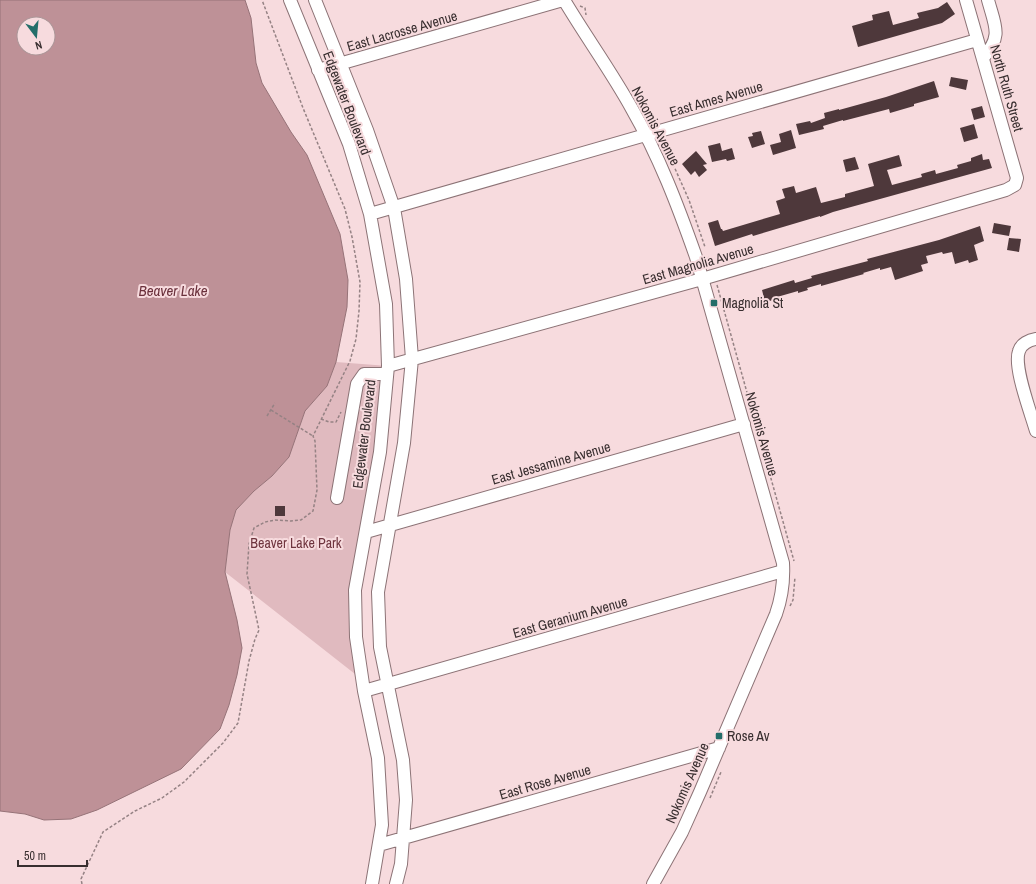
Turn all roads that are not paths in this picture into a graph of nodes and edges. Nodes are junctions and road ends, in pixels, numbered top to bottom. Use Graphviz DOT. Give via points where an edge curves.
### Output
graph roads {
  1 [pos="290,0"];
  2 [pos="315,0"];
  3 [pos="564,0"];
  4 [pos="966,0"];
  5 [pos="988,0"];
  6 [pos="977,40"];
  7 [pos="983,58"];
  8 [pos="340,64"];
  9 [pos="318,70"];
  10 [pos="646,135"];
  11 [pos="1015,185"];
  12 [pos="394,208"];
  13 [pos="370,214"];
  14 [pos="702,279"];
  15 [pos="1036,339"];
  16 [pos="412,359"];
  17 [pos="387,370"];
  18 [pos="744,424"];
  19 [pos="1036,431"];
  20 [pos="337,498"];
  21 [pos="389,525"];
  22 [pos="366,532"];
  23 [pos="783,571"];
  24 [pos="387,684"];
  25 [pos="364,691"];
  26 [pos="719,748"];
  27 [pos="404,838"];
  28 [pos="379,844"];
  29 [pos="372,884"];
  30 [pos="396,884"];
  31 [pos="653,884"];
  1 -- 9 [label="street, Edgewater Boulevard"];
  2 -- 8 [label="street, Edgewater Boulevard"];
  3 -- 8 [label="street, East Lacrosse Avenue"];
  3 -- 10 [label="street, Nokomis Avenue"];
  4 -- 6 [label="street, North Ruth Street"];
  5 -- 7 [label="street" via="996,35 994,44"];
  6 -- 7 [label="street, North Ruth Street"];
  6 -- 10 [label="street, East Ames Avenue"];
  7 -- 11 [label="street, North Ruth Street" via="1017,178"];
  8 -- 9 [label="street, East Lacrosse Avenue"];
  8 -- 12 [label="street, Edgewater Boulevard" via="367,130"];
  9 -- 13 [label="street, Edgewater Boulevard" via="349,144"];
  10 -- 12 [label="street, East Ames Avenue"];
  10 -- 14 [label="street, Nokomis Avenue" via="680,212"];
  11 -- 14 [label="street, East Magnolia Avenue" via="1006,190"];
  12 -- 13 [label="street, East Ames Avenue"];
  12 -- 16 [label="street, Edgewater Boulevard" via="406,279"];
  13 -- 17 [label="street, Edgewater Boulevard" via="386,304"];
  14 -- 16 [label="street, East Magnolia Avenue"];
  14 -- 18 [label="street, Nokomis Avenue"];
  15 -- 19 [label="street" via="1028,341 1019,350 1018,367"];
  16 -- 17 [label="street, East Magnolia Avenue"];
  16 -- 21 [label="street, Edgewater Boulevard" via="404,443"];
  17 -- 20 [label="street, East Magnolia Avenue" via="364,374 357,384"];
  17 -- 22 [label="street, Edgewater Boulevard" via="380,452"];
  18 -- 21 [label="street, East Jessamine Avenue"];
  18 -- 23 [label="street, Nokomis Avenue" via="780,550"];
  21 -- 22 [label="street, East Jessamine Avenue"];
  21 -- 24 [label="street, Edgewater Boulevard" via="378,592 380,647"];
  22 -- 25 [label="street, Edgewater Boulevard" via="355,590 356,637"];
  23 -- 24 [label="street, East Geranium Avenue"];
  23 -- 26 [label="street, Nokomis Avenue" via="783,587 776,614"];
  24 -- 25 [label="street, East Geranium Avenue"];
  24 -- 27 [label="street, Edgewater Boulevard" via="403,760 406,800"];
  25 -- 28 [label="street, Edgewater Boulevard" via="378,758 382,825"];
  26 -- 27 [label="street, East Rose Avenue"];
  26 -- 31 [label="street, Nokomis Avenue" via="682,832"];
  27 -- 28 [label="street, East Rose Avenue"];
  27 -- 30 [label="street, Edgewater Boulevard"];
  28 -- 29 [label="street, Edgewater Boulevard"];
}
